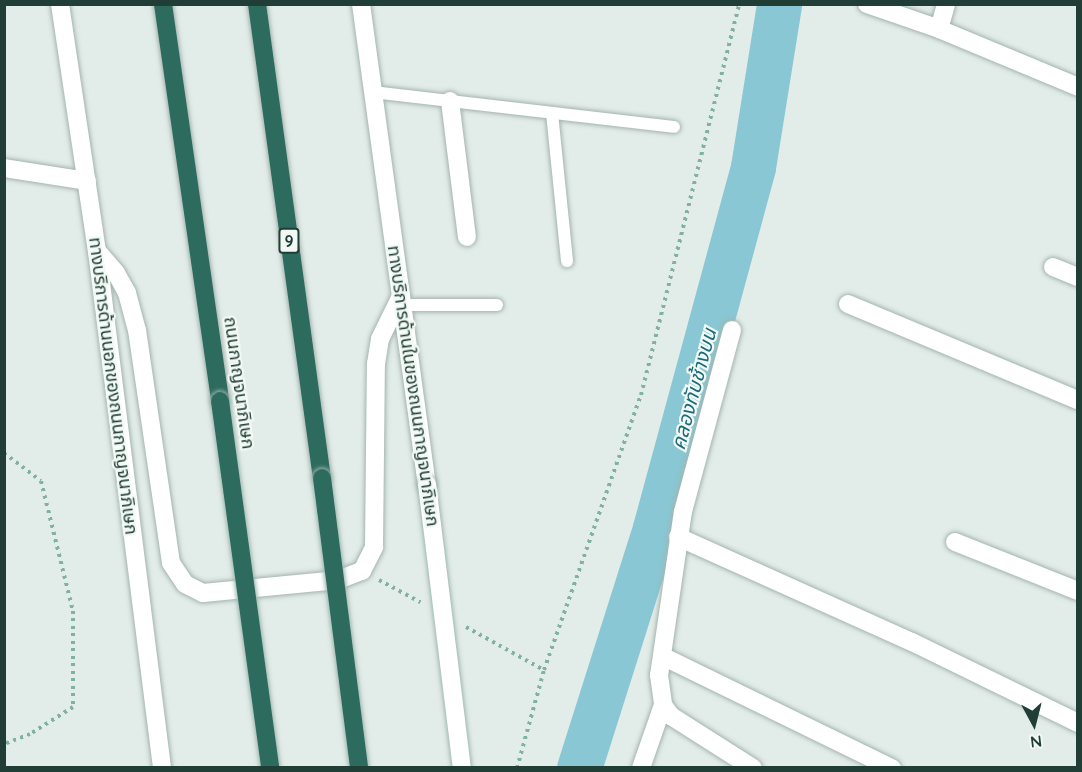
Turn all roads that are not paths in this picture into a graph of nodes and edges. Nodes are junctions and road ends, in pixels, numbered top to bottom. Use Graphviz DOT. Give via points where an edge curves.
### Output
graph roads {
  1 [pos="60,4"];
  2 [pos="163,4"];
  3 [pos="257,4"];
  4 [pos="361,4"];
  5 [pos="867,4"];
  6 [pos="946,4"];
  7 [pos="939,29"];
  8 [pos="1077,87"];
  9 [pos="372,92"];
  10 [pos="450,101"];
  11 [pos="552,112"];
  12 [pos="674,127"];
  13 [pos="4,168"];
  14 [pos="87,181"];
  15 [pos="467,237"];
  16 [pos="97,251"];
  17 [pos="567,261"];
  18 [pos="1053,267"];
  19 [pos="1077,276"];
  20 [pos="401,300"];
  21 [pos="848,304"];
  22 [pos="498,305"];
  23 [pos="732,330"];
  24 [pos="1077,400"];
  25 [pos="678,537"];
  26 [pos="956,542"];
  27 [pos="1077,591"];
  28 [pos="662,656"];
  29 [pos="663,705"];
  30 [pos="1077,723"];
  31 [pos="162,768"];
  32 [pos="270,768"];
  33 [pos="359,768"];
  34 [pos="462,768"];
  35 [pos="641,768"];
  36 [pos="753,768"];
  37 [pos="892,768"];
  1 -- 14 [label="main road, ทางบริการด้านนอกของถนนกาญจนาภิเษก"];
  2 -- 32 [label="highway, ถนนกาญจนาภิเษก, bridge"];
  3 -- 33 [label="highway, 9, bridge"];
  4 -- 9 [label="main road, ทางบริการด้านในของถนนกาญจนาภิเษก"];
  5 -- 7 [label="main road"];
  6 -- 7 [label="main road"];
  7 -- 8 [label="main road"];
  9 -- 10 [label="lane"];
  9 -- 20 [label="main road, ทางบริการด้านในของถนนกาญจนาภิเษก"];
  10 -- 11 [label="lane"];
  10 -- 15 [label="main road"];
  11 -- 12 [label="lane"];
  11 -- 17 [label="lane"];
  13 -- 14 [label="main road"];
  14 -- 16 [label="main road, ทางบริการด้านนอกของถนนกาญจนาภิเษก"];
  16 -- 20 [label="main road" via="127,294 137,330 171,563 185,584 202,593 338,580 362,571 374,547 376,364 380,339"];
  16 -- 31 [label="main road, ทางบริการด้านนอกของถนนกาญจนาภิเษก"];
  18 -- 19 [label="main road"];
  20 -- 22 [label="lane"];
  20 -- 34 [label="main road, ทางบริการด้านในของถนนกาญจนาภิเษก, bridge"];
  21 -- 24 [label="main road"];
  23 -- 25 [label="main road"];
  25 -- 28 [label="main road"];
  25 -- 30 [label="main road" via="912,642"];
  26 -- 27 [label="main road"];
  28 -- 29 [label="main road" via="659,675"];
  28 -- 37 [label="main road"];
  29 -- 35 [label="main road"];
  29 -- 36 [label="main road" via="690,730"];
}
